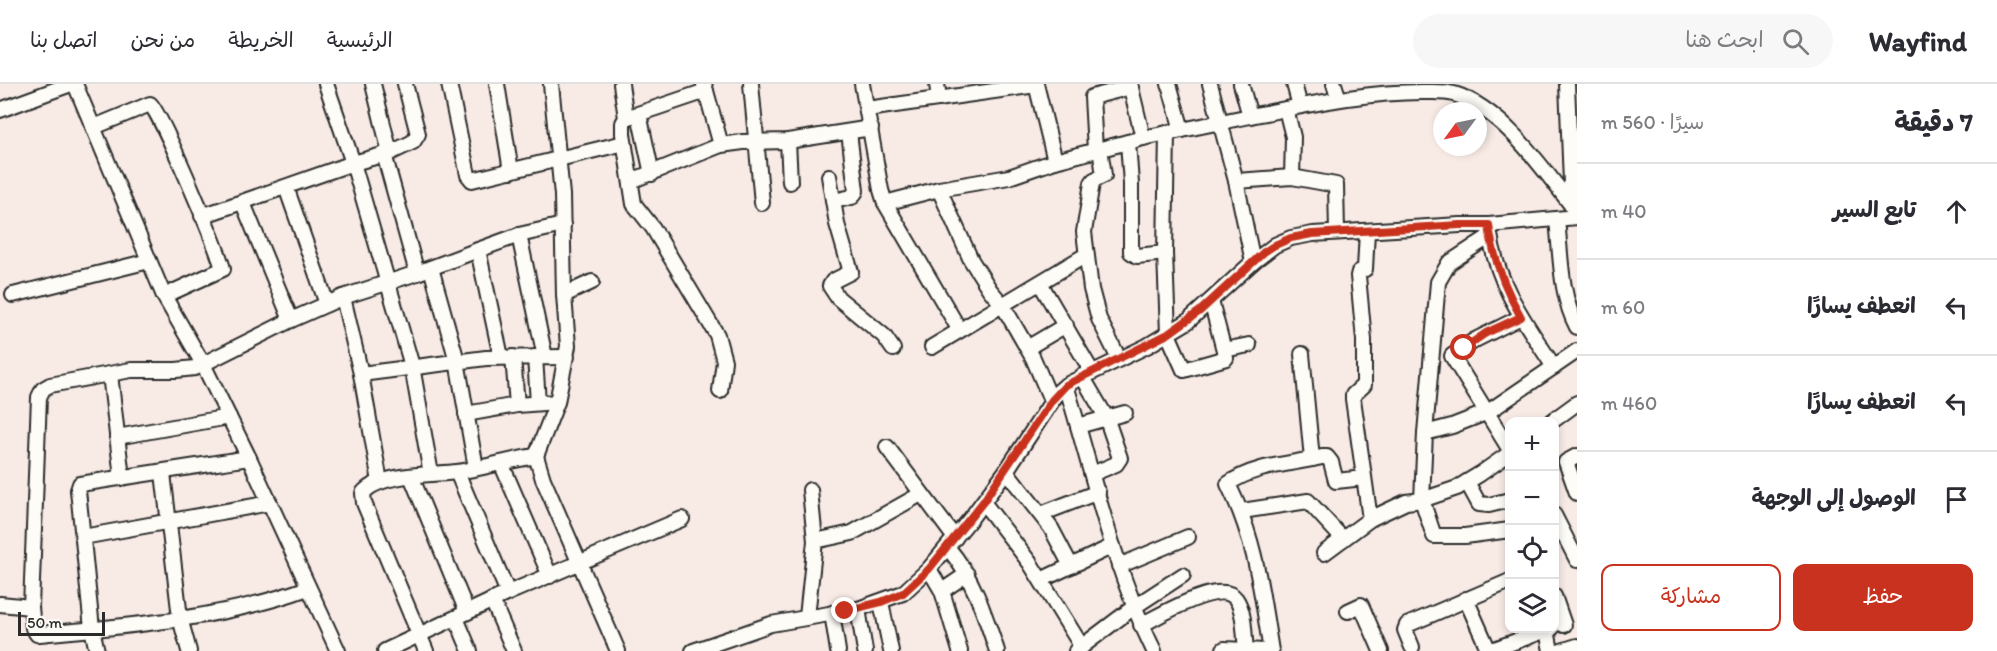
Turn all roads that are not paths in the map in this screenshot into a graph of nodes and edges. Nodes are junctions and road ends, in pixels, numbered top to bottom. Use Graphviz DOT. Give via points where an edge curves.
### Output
graph roads {
  1 [pos="73,84"];
  2 [pos="372,84"];
  3 [pos="405,84"];
  4 [pos="449,84"];
  5 [pos="497,84"];
  6 [pos="551,84"];
  7 [pos="621,84"];
  8 [pos="751,84"];
  9 [pos="862,84"];
  10 [pos="938,84"];
  11 [pos="1036,84"];
  12 [pos="1169,84"];
  13 [pos="1210,84"];
  14 [pos="1241,84"];
  15 [pos="1294,84"];
  16 [pos="1334,84"];
  17 [pos="1567,84"];
  18 [pos="332,85"];
  19 [pos="1131,86"];
  20 [pos="705,88"];
  21 [pos="982,88"];
  22 [pos="1413,88"];
  23 [pos="1452,88"];
  24 [pos="1380,89"];
  25 [pos="939,99"];
  26 [pos="1339,99"];
  27 [pos="1293,108"];
  28 [pos="867,109"];
  29 [pos="0,110"];
  30 [pos="632,116"];
  31 [pos="1250,116"];
  32 [pos="1221,123"];
  33 [pos="94,127"];
  34 [pos="871,129"];
  35 [pos="1182,130"];
  36 [pos="849,132"];
  37 [pos="1167,133"];
  38 [pos="1143,138"];
  39 [pos="788,141"];
  40 [pos="757,142"];
  41 [pos="1128,142"];
  42 [pos="624,143"];
  43 [pos="721,145"];
  44 [pos="1097,150"];
  45 [pos="387,153"];
  46 [pos="558,158"];
  47 [pos="1055,161"];
  48 [pos="353,163"];
  49 [pos="511,171"];
  50 [pos="652,174"];
  51 [pos="829,176"];
  52 [pos="1292,177"];
  53 [pos="631,181"];
  54 [pos="1236,181"];
  55 [pos="790,182"];
  56 [pos="1574,182"];
  57 [pos="286,187"];
  58 [pos="939,189"];
  59 [pos="833,201"];
  60 [pos="243,203"];
  61 [pos="762,203"];
  62 [pos="885,203"];
  63 [pos="1574,214"];
  64 [pos="202,216"];
  65 [pos="1557,220"];
  66 [pos="562,225"];
  67 [pos="1489,230"];
  68 [pos="1367,231"];
  69 [pos="1337,232"];
  70 [pos="519,236"];
  71 [pos="478,250"];
  72 [pos="1165,253"];
  73 [pos="1086,255"];
  74 [pos="149,261"];
  75 [pos="1252,262"];
  76 [pos="431,268"];
  77 [pos="417,273"];
  78 [pos="389,282"];
  79 [pos="592,282"];
  80 [pos="1040,283"];
  81 [pos="13,295"];
  82 [pos="564,295"];
  83 [pos="164,296"];
  84 [pos="343,297"];
  85 [pos="1211,301"];
  86 [pos="327,304"];
  87 [pos="1002,304"];
  88 [pos="1521,317"];
  89 [pos="1575,319"];
  90 [pos="291,320"];
  91 [pos="1066,325"];
  92 [pos="959,329"];
  93 [pos="1168,334"];
  94 [pos="1249,345"];
  95 [pos="932,347"];
  96 [pos="1027,348"];
  97 [pos="893,349"];
  98 [pos="1224,350"];
  99 [pos="1577,351"];
  100 [pos="1302,354"];
  101 [pos="1452,356"];
  102 [pos="507,357"];
  103 [pos="540,357"];
  104 [pos="567,357"];
  105 [pos="1119,359"];
  106 [pos="457,361"];
  107 [pos="203,364"];
  108 [pos="412,366"];
  109 [pos="1554,367"];
  110 [pos="1432,372"];
  111 [pos="110,374"];
  112 [pos="361,374"];
  113 [pos="1087,374"];
  114 [pos="1066,385"];
  115 [pos="720,391"];
  116 [pos="1052,400"];
  117 [pos="557,402"];
  118 [pos="538,403"];
  119 [pos="1577,403"];
  120 [pos="518,405"];
  121 [pos="1488,412"];
  122 [pos="1125,413"];
  123 [pos="466,414"];
  124 [pos="229,417"];
  125 [pos="1106,417"];
  126 [pos="1558,417"];
  127 [pos="1078,426"];
  128 [pos="1425,433"];
  129 [pos="117,436"];
  130 [pos="1505,444"];
  131 [pos="887,447"];
  132 [pos="1505,455"];
  133 [pos="536,456"];
  134 [pos="1577,456"];
  135 [pos="249,458"];
  136 [pos="1312,459"];
  137 [pos="501,463"];
  138 [pos="477,468"];
  139 [pos="1006,471"];
  140 [pos="457,472"];
  141 [pos="163,473"];
  142 [pos="431,474"];
  143 [pos="1092,474"];
  144 [pos="411,476"];
  145 [pos="122,478"];
  146 [pos="1364,478"];
  147 [pos="380,482"];
  148 [pos="1467,482"];
  149 [pos="810,490"];
  150 [pos="1098,492"];
  151 [pos="1577,493"];
  152 [pos="921,494"];
  153 [pos="1422,500"];
  154 [pos="1505,501"];
  155 [pos="983,502"];
  156 [pos="270,503"];
  157 [pos="1242,511"];
  158 [pos="1041,514"];
  159 [pos="682,519"];
  160 [pos="1370,519"];
  161 [pos="169,522"];
  162 [pos="1558,525"];
  163 [pos="1505,531"];
  164 [pos="83,537"];
  165 [pos="1188,537"];
  166 [pos="1343,539"];
  167 [pos="816,542"];
  168 [pos="951,543"];
  169 [pos="1113,546"];
  170 [pos="1324,554"];
  171 [pos="1577,559"];
  172 [pos="579,562"];
  173 [pos="1071,566"];
  174 [pos="1119,566"];
  175 [pos="929,569"];
  176 [pos="967,574"];
  177 [pos="1183,575"];
  178 [pos="550,576"];
  179 [pos="1041,580"];
  180 [pos="1505,583"];
  181 [pos="308,588"];
  182 [pos="942,591"];
  183 [pos="508,593"];
  184 [pos="1466,599"];
  185 [pos="492,600"];
  186 [pos="881,602"];
  187 [pos="0,604"];
  188 [pos="31,607"];
  189 [pos="1134,607"];
  190 [pos="858,609"];
  191 [pos="1348,611"];
  192 [pos="832,613"];
  193 [pos="461,615"];
  194 [pos="807,617"];
  195 [pos="180,618"];
  196 [pos="1141,625"];
  197 [pos="92,629"];
  198 [pos="1539,633"];
  199 [pos="1557,633"];
  200 [pos="420,635"];
  201 [pos="1577,646"];
  202 [pos="1079,649"];
  203 [pos="698,650"];
  204 [pos="1246,650"];
  205 [pos="1410,650"];
  206 [pos="97,651"];
  207 [pos="189,651"];
  208 [pos="338,651"];
  209 [pos="385,651"];
  210 [pos="426,651"];
  211 [pos="470,651"];
  212 [pos="514,651"];
  213 [pos="618,651"];
  214 [pos="838,651"];
  215 [pos="865,651"];
  216 [pos="891,651"];
  217 [pos="960,651"];
  218 [pos="996,651"];
  219 [pos="1154,651"];
  220 [pos="1224,651"];
  221 [pos="1265,651"];
  222 [pos="1271,651"];
  223 [pos="1380,651"];
  224 [pos="1489,651"];
  225 [pos="1551,651"];
  226 [pos="1561,651"];
  1 -- 29 [label="street"];
  1 -- 33 [label="street"];
  2 -- 45 [label="street"];
  3 -- 45 [label="street" via="418,134 413,142"];
  4 -- 49 [label="street" via="470,178 475,181"];
  5 -- 49 [label="street"];
  6 -- 46 [label="street"];
  7 -- 30 [label="street"];
  8 -- 40 [label="street"];
  9 -- 28 [label="street"];
  10 -- 25 [label="street"];
  11 -- 21 [label="street"];
  11 -- 47 [label="street"];
  12 -- 35 [label="street"];
  13 -- 32 [label="street"];
  14 -- 31 [label="street"];
  15 -- 27 [label="street"];
  16 -- 26 [label="street"];
  17 -- 56 [label="street"];
  18 -- 48 [label="street"];
  19 -- 38 [label="street"];
  19 -- 44 [label="street" via="1092,97"];
  20 -- 30 [label="street"];
  20 -- 43 [label="street"];
  21 -- 25 [label="street"];
  22 -- 23 [label="street"];
  22 -- 24 [label="street"];
  23 -- 63 [label="street" via="1483,108 1532,154"];
  24 -- 26 [label="street"];
  25 -- 28 [label="street"];
  26 -- 27 [label="street"];
  27 -- 31 [label="street"];
  27 -- 52 [label="street"];
  28 -- 34 [label="street"];
  30 -- 42 [label="street" via="622,128"];
  30 -- 50 [label="street"];
  31 -- 32 [label="street"];
  32 -- 35 [label="street"];
  32 -- 54 [label="street"];
  33 -- 64 [label="street" via="152,105"];
  33 -- 74 [label="street"];
  34 -- 36 [label="street"];
  34 -- 62 [label="street"];
  35 -- 37 [label="street"];
  36 -- 39 [label="street"];
  36 -- 59 [label="street" via="856,191 852,197"];
  37 -- 38 [label="street"];
  37 -- 72 [label="street"];
  38 -- 41 [label="street"];
  39 -- 40 [label="street"];
  39 -- 55 [label="street"];
  40 -- 43 [label="street"];
  40 -- 61 [label="street"];
  41 -- 44 [label="street"];
  41 -- 72 [label="street" via="1131,252 1137,256"];
  42 -- 46 [label="street"];
  42 -- 53 [label="street"];
  43 -- 50 [label="street"];
  44 -- 47 [label="street"];
  44 -- 73 [label="street" via="1104,175 1092,183 1084,232"];
  45 -- 48 [label="street"];
  45 -- 77 [label="street"];
  46 -- 49 [label="street"];
  46 -- 66 [label="street"];
  47 -- 58 [label="street" via="1009,177"];
  48 -- 57 [label="street"];
  48 -- 78 [label="street"];
  50 -- 53 [label="street"];
  51 -- 59 [label="street"];
  52 -- 54 [label="street"];
  52 -- 69 [label="street" via="1336,185"];
  53 -- 115 [label="street" via="637,209 717,334 724,361"];
  54 -- 75 [label="street"];
  56 -- 63 [label="street"];
  57 -- 60 [label="street"];
  57 -- 86 [label="street"];
  58 -- 62 [label="street"];
  58 -- 87 [label="street" via="971,260"];
  59 -- 97 [label="street" via="851,272 830,286"];
  60 -- 64 [label="street"];
  60 -- 90 [label="street"];
  62 -- 92 [label="street"];
  63 -- 65 [label="street"];
  64 -- 83 [label="street" via="223,269"];
  65 -- 67 [label="street"];
  65 -- 89 [label="street" via="1565,296"];
  66 -- 70 [label="street"];
  66 -- 82 [label="street"];
  67 -- 68 [label="street" via="1460,225"];
  67 -- 88 [label="street" via="1501,278"];
  67 -- 110 [label="street" via="1449,262 1441,274"];
  68 -- 69 [label="street"];
  68 -- 146 [label="street" via="1366,267 1359,274 1365,385 1353,395"];
  69 -- 75 [label="street" via="1291,238"];
  70 -- 71 [label="street"];
  70 -- 103 [label="street"];
  71 -- 76 [label="street"];
  71 -- 102 [label="street"];
  72 -- 93 [label="street"];
  73 -- 80 [label="street"];
  73 -- 105 [label="street" via="1095,306"];
  74 -- 81 [label="street"];
  74 -- 83 [label="street"];
  75 -- 85 [label="street"];
  76 -- 77 [label="street"];
  76 -- 106 [label="street"];
  77 -- 78 [label="street"];
  78 -- 84 [label="street"];
  78 -- 108 [label="street"];
  79 -- 82 [label="street"];
  80 -- 87 [label="street"];
  80 -- 91 [label="street"];
  82 -- 104 [label="street"];
  83 -- 107 [label="street"];
  84 -- 86 [label="street"];
  84 -- 112 [label="street"];
  85 -- 93 [label="street"];
  85 -- 98 [label="street"];
  86 -- 90 [label="street"];
  87 -- 92 [label="street"];
  87 -- 96 [label="street"];
  88 -- 101 [label="street"];
  88 -- 109 [label="street"];
  90 -- 107 [label="street"];
  91 -- 96 [label="street"];
  91 -- 113 [label="street"];
  92 -- 95 [label="street"];
  93 -- 98 [label="street" via="1184,370 1226,358"];
  93 -- 105 [label="street"];
  94 -- 98 [label="street"];
  96 -- 116 [label="street"];
  99 -- 109 [label="street"];
  100 -- 136 [label="street"];
  101 -- 110 [label="street"];
  101 -- 121 [label="street"];
  102 -- 103 [label="street"];
  102 -- 106 [label="street"];
  102 -- 120 [label="street"];
  103 -- 104 [label="street"];
  103 -- 118 [label="street"];
  104 -- 117 [label="street"];
  105 -- 113 [label="street"];
  106 -- 108 [label="street"];
  106 -- 123 [label="street"];
  107 -- 111 [label="street" via="186,370 142,369"];
  107 -- 124 [label="street"];
  108 -- 112 [label="street"];
  108 -- 142 [label="street"];
  109 -- 121 [label="street"];
  110 -- 128 [label="street"];
  111 -- 129 [label="street"];
  111 -- 188 [label="street" via="50,386 40,392"];
  112 -- 147 [label="street"];
  113 -- 114 [label="street"];
  113 -- 125 [label="street"];
  114 -- 116 [label="street"];
  114 -- 127 [label="street"];
  116 -- 139 [label="street"];
  117 -- 118 [label="street"];
  117 -- 133 [label="street"];
  118 -- 120 [label="street"];
  119 -- 126 [label="street"];
  120 -- 123 [label="street"];
  121 -- 128 [label="street"];
  121 -- 130 [label="street"];
  122 -- 125 [label="street"];
  123 -- 138 [label="street"];
  124 -- 129 [label="street"];
  124 -- 135 [label="street"];
  125 -- 127 [label="street"];
  125 -- 143 [label="street" via="1120,461"];
  127 -- 143 [label="street"];
  128 -- 153 [label="street"];
  129 -- 145 [label="street"];
  131 -- 152 [label="street"];
  132 -- 148 [label="street"];
  133 -- 137 [label="street"];
  133 -- 172 [label="street"];
  134 -- 151 [label="street" via="1566,462"];
  135 -- 141 [label="street"];
  135 -- 156 [label="street"];
  136 -- 146 [label="street" via="1329,459 1336,481"];
  136 -- 157 [label="street" via="1236,478 1228,484"];
  137 -- 138 [label="street"];
  137 -- 178 [label="street"];
  138 -- 140 [label="street"];
  139 -- 155 [label="street"];
  139 -- 158 [label="street"];
  140 -- 142 [label="street"];
  140 -- 183 [label="street"];
  141 -- 145 [label="street"];
  141 -- 161 [label="street"];
  142 -- 144 [label="street"];
  143 -- 150 [label="street"];
  144 -- 147 [label="street"];
  144 -- 193 [label="street"];
  145 -- 164 [label="street" via="80,484"];
  146 -- 160 [label="street"];
  147 -- 200 [label="street" via="365,490 362,497"];
  148 -- 153 [label="street"];
  148 -- 154 [label="street" via="1483,505"];
  149 -- 167 [label="street"];
  150 -- 158 [label="street"];
  150 -- 169 [label="street"];
  152 -- 167 [label="street" via="852,533"];
  152 -- 168 [label="street"];
  153 -- 160 [label="street" via="1406,502"];
  153 -- 163 [label="street" via="1434,536"];
  155 -- 168 [label="street"];
  155 -- 179 [label="street"];
  156 -- 161 [label="street"];
  156 -- 181 [label="street"];
  157 -- 166 [label="street" via="1308,501"];
  157 -- 222 [label="street" via="1254,551"];
  158 -- 173 [label="street"];
  159 -- 172 [label="street"];
  160 -- 166 [label="street"];
  161 -- 164 [label="street"];
  161 -- 195 [label="street"];
  162 -- 171 [label="street"];
  164 -- 197 [label="street"];
  165 -- 174 [label="street"];
  166 -- 170 [label="street"];
  167 -- 194 [label="street"];
  168 -- 175 [label="street"];
  168 -- 176 [label="street"];
  169 -- 173 [label="street"];
  169 -- 174 [label="street"];
  172 -- 178 [label="street"];
  172 -- 213 [label="street"];
  173 -- 179 [label="street"];
  174 -- 189 [label="street"];
  175 -- 182 [label="street"];
  175 -- 186 [label="street" via="903,593"];
  176 -- 182 [label="street"];
  176 -- 218 [label="street"];
  177 -- 189 [label="street"];
  178 -- 183 [label="street"];
  179 -- 202 [label="street"];
  180 -- 184 [label="street"];
  181 -- 195 [label="street"];
  181 -- 208 [label="street"];
  182 -- 217 [label="street"];
  183 -- 185 [label="street"];
  184 -- 205 [label="street" via="1407,625"];
  184 -- 224 [label="street"];
  185 -- 193 [label="street"];
  185 -- 212 [label="street"];
  186 -- 190 [label="street"];
  186 -- 216 [label="street"];
  187 -- 188 [label="street"];
  188 -- 197 [label="street" via="37,634"];
  189 -- 196 [label="street"];
  189 -- 202 [label="street"];
  190 -- 192 [label="street"];
  190 -- 215 [label="street"];
  191 -- 223 [label="street" via="1361,605"];
  192 -- 194 [label="street"];
  192 -- 214 [label="street"];
  193 -- 200 [label="street"];
  193 -- 211 [label="street"];
  194 -- 203 [label="street" via="761,627"];
  195 -- 197 [label="street"];
  195 -- 207 [label="street"];
  196 -- 204 [label="street" via="1190,600 1224,592 1238,603"];
  196 -- 219 [label="street"];
  197 -- 206 [label="street"];
  198 -- 224 [label="street"];
  199 -- 225 [label="street"];
  200 -- 209 [label="street"];
  200 -- 210 [label="street"];
  201 -- 226 [label="street"];
  204 -- 220 [label="street"];
  204 -- 221 [label="street"];
}
